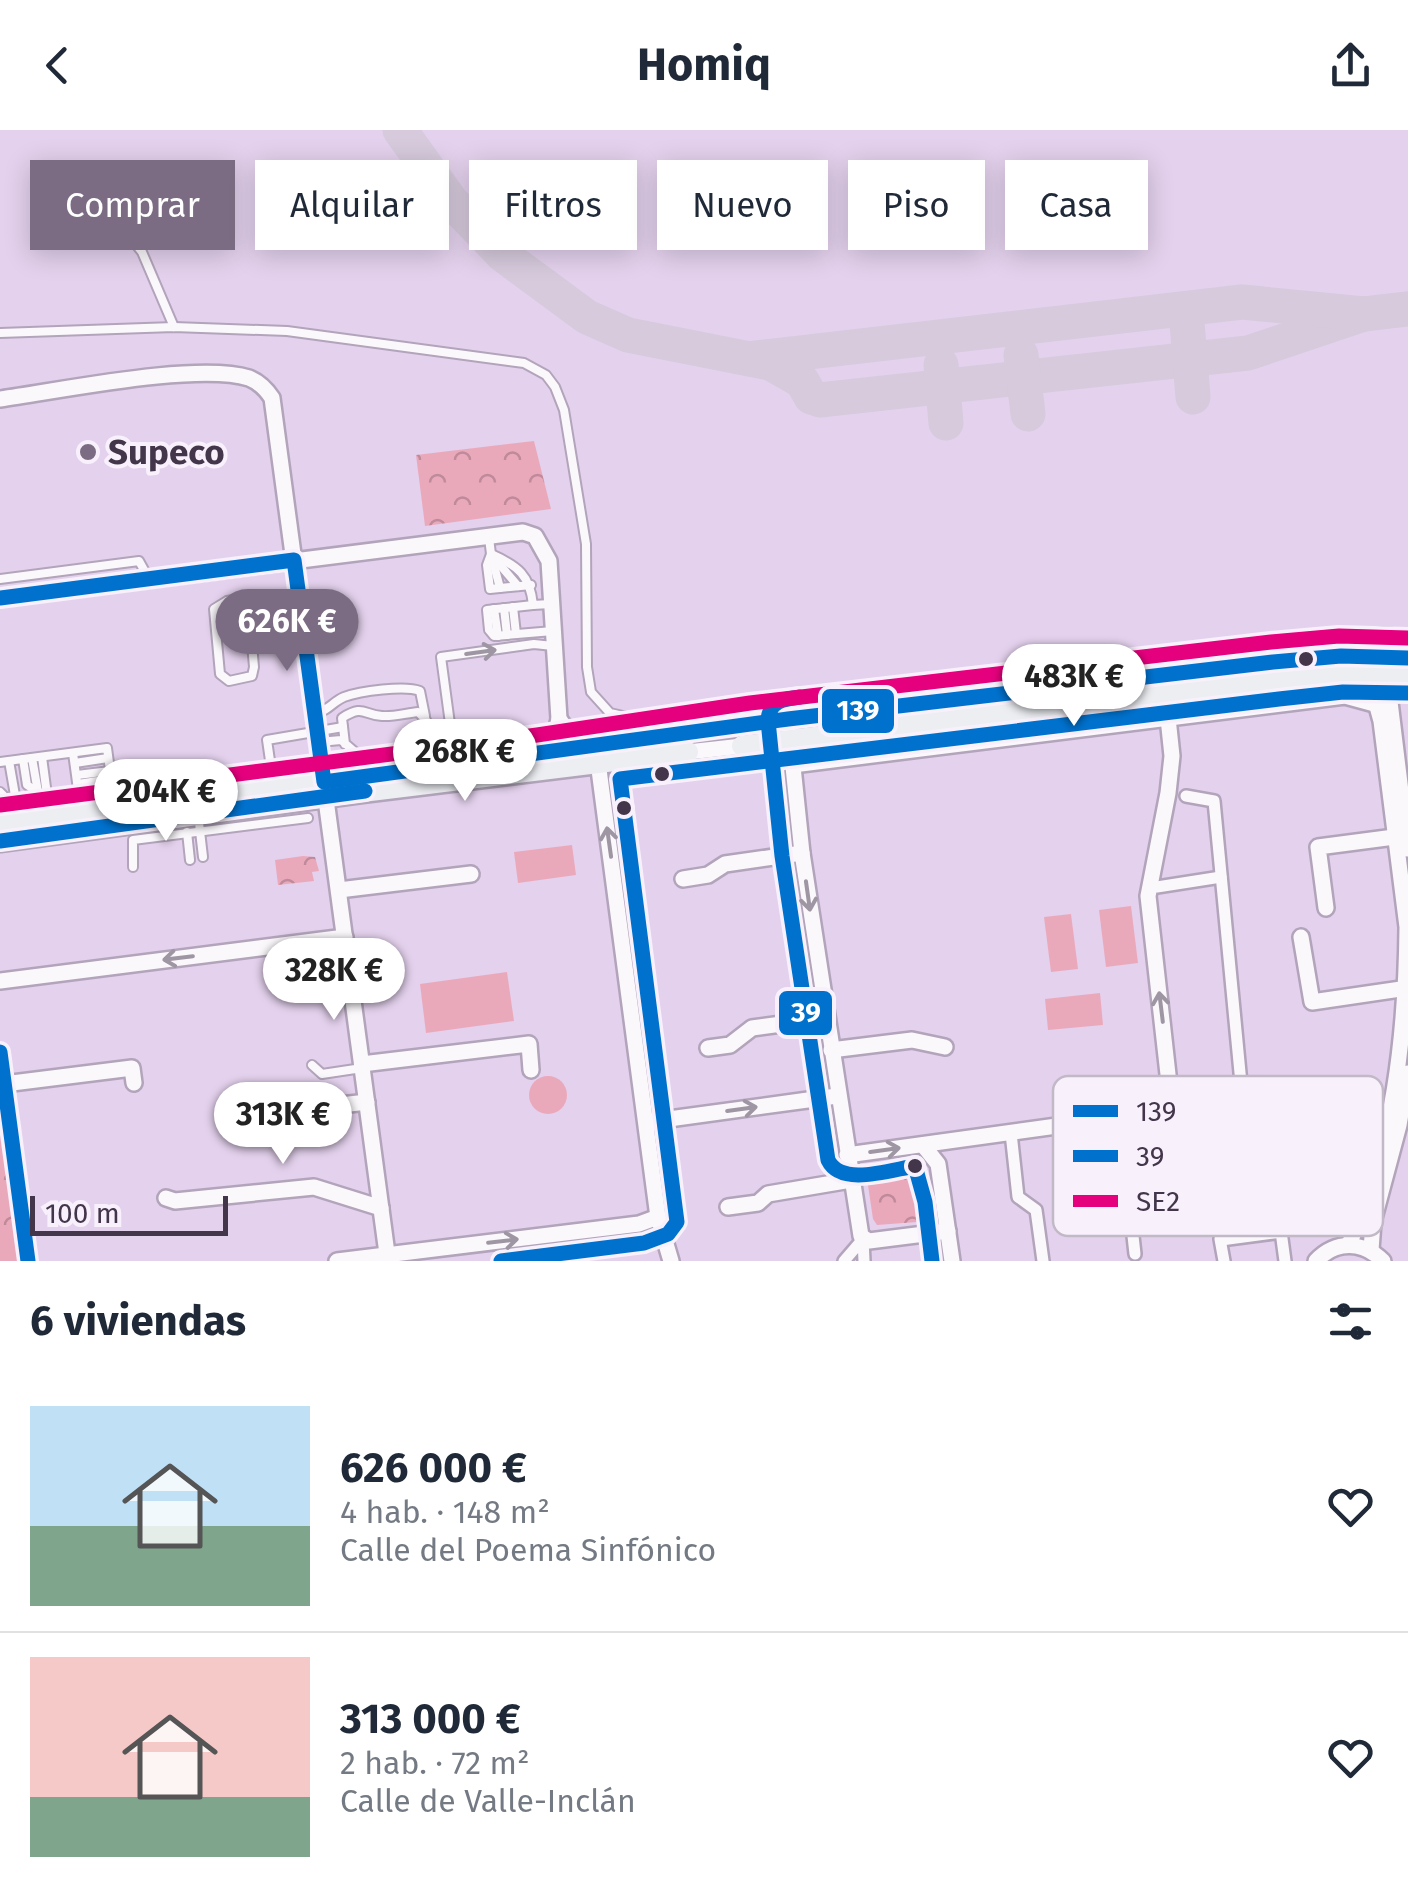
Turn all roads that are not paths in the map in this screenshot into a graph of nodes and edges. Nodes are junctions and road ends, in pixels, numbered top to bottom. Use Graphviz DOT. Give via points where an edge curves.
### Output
graph roads {
  1 [pos="140,250"];
  2 [pos="174,327"];
  3 [pos="0,333"];
  4 [pos="0,399"];
  5 [pos="489,534"];
  6 [pos="491,554"];
  7 [pos="294,560"];
  8 [pos="0,579"];
  9 [pos="150,579"];
  10 [pos="531,585"];
  11 [pos="518,586"];
  12 [pos="0,598"];
  13 [pos="244,598"];
  14 [pos="552,604"];
  15 [pos="533,605"];
  16 [pos="504,608"];
  17 [pos="270,626"];
  18 [pos="1408,634"];
  19 [pos="507,635"];
  20 [pos="554,638"];
  21 [pos="1408,658"];
  22 [pos="1379,671"];
  23 [pos="1345,696"];
  24 [pos="338,700"];
  25 [pos="1378,705"];
  26 [pos="315,713"];
  27 [pos="1168,718"];
  28 [pos="559,719"];
  29 [pos="788,719"];
  30 [pos="426,720"];
  31 [pos="342,722"];
  32 [pos="318,737"];
  33 [pos="791,741"];
  34 [pos="345,744"];
  35 [pos="742,746"];
  36 [pos="74,752"];
  37 [pos="688,752"];
  38 [pos="540,755"];
  39 [pos="592,755"];
  40 [pos="32,758"];
  41 [pos="108,758"];
  42 [pos="5,762"];
  43 [pos="75,763"];
  44 [pos="474,763"];
  45 [pos="793,765"];
  46 [pos="110,775"];
  47 [pos="77,780"];
  48 [pos="274,789"];
  49 [pos="325,790"];
  50 [pos="0,792"];
  51 [pos="113,792"];
  52 [pos="42,793"];
  53 [pos="79,796"];
  54 [pos="1186,796"];
  55 [pos="1400,803"];
  56 [pos="20,804"];
  57 [pos="136,808"];
  58 [pos="65,817"];
  59 [pos="308,818"];
  60 [pos="0,825"];
  61 [pos="195,825"];
  62 [pos="1403,840"];
  63 [pos="0,841"];
  64 [pos="802,853"];
  65 [pos="204,857"];
  66 [pos="190,860"];
  67 [pos="134,867"];
  68 [pos="471,874"];
  69 [pos="1221,877"];
  70 [pos="683,879"];
  71 [pos="1157,887"];
  72 [pos="339,890"];
  73 [pos="1326,908"];
  74 [pos="344,937"];
  75 [pos="1301,937"];
  76 [pos="0,982"];
  77 [pos="1407,989"];
  78 [pos="826,1018"];
  79 [pos="708,1048"];
  80 [pos="946,1048"];
  81 [pos="830,1050"];
  82 [pos="0,1052"];
  83 [pos="312,1066"];
  84 [pos="362,1066"];
  85 [pos="531,1070"];
  86 [pos="1408,1073"];
  87 [pos="1168,1076"];
  88 [pos="1240,1076"];
  89 [pos="4,1084"];
  90 [pos="134,1084"];
  91 [pos="837,1096"];
  92 [pos="367,1102"];
  93 [pos="288,1112"];
  94 [pos="647,1122"];
  95 [pos="1053,1128"];
  96 [pos="1011,1133"];
  97 [pos="923,1145"];
  98 [pos="1383,1150"];
  99 [pos="847,1155"];
  100 [pos="1383,1160"];
  101 [pos="851,1180"];
  102 [pos="166,1198"];
  103 [pos="728,1207"];
  104 [pos="382,1208"];
  105 [pos="658,1216"];
  106 [pos="948,1231"];
  107 [pos="1133,1236"];
  108 [pos="1241,1236"];
  109 [pos="1283,1236"];
  110 [pos="1352,1236"];
  111 [pos="1220,1238"];
  112 [pos="1349,1244"];
  113 [pos="862,1250"];
  114 [pos="1135,1254"];
  115 [pos="1377,1256"];
  116 [pos="388,1258"];
  117 [pos="28,1261"];
  118 [pos="337,1261"];
  119 [pos="671,1261"];
  120 [pos="850,1261"];
  121 [pos="952,1261"];
  122 [pos="1043,1261"];
  123 [pos="1224,1261"];
  124 [pos="1286,1261"];
  125 [pos="1316,1261"];
  1 -- 2 [label="lane"];
  2 -- 3 [label="lane"];
  2 -- 18 [label="lane" via="307,334 524,363 546,375 564,410 586,544 591,692 610,713 636,719 1320,638"];
  4 -- 7 [label="street" via="186,374 256,382 274,406"];
  5 -- 6 [label="lane"];
  5 -- 7 [label="street"];
  5 -- 14 [label="street" via="535,536 549,561"];
  6 -- 10 [label="lane" via="512,563"];
  6 -- 11 [label="lane"];
  6 -- 11 [label="lane" via="490,589"];
  7 -- 9 [label="street"];
  7 -- 26 [label="street"];
  8 -- 9 [label="lane" via="139,560"];
  9 -- 12 [label="street"];
  10 -- 11 [label="lane"];
  10 -- 15 [label="lane"];
  13 -- 17 [label="lane" via="214,609 220,674 229,681 252,676 251,633"];
  14 -- 15 [label="lane"];
  14 -- 20 [label="street"];
  15 -- 16 [label="lane"];
  16 -- 19 [label="lane"];
  16 -- 19 [label="lane" via="487,610 489,630"];
  19 -- 20 [label="lane"];
  20 -- 28 [label="street"];
  44 -- 20 [label="lane, one-way" via="470,743 452,746 442,657"];
  21 -- 22 [label="main road"];
  22 -- 23 [label="street"];
  22 -- 25 [label="street"];
  22 -- 29 [label="main road" via="1273,662"];
  22 -- 33 [label="main road" via="1277,678"];
  22 -- 55 [label="street" via="1390,702"];
  23 -- 25 [label="street"];
  23 -- 27 [label="street"];
  24 -- 26 [label="lane"];
  24 -- 30 [label="lane" via="416,688"];
  24 -- 31 [label="lane"];
  25 -- 55 [label="street"];
  26 -- 32 [label="street"];
  27 -- 45 [label="street"];
  87 -- 27 [label="street, one-way" via="1148,896 1168,793"];
  28 -- 38 [label="street" via="554,740"];
  28 -- 39 [label="street"];
  29 -- 33 [label="street"];
  29 -- 39 [label="main road"];
  30 -- 31 [label="lane" via="418,712 382,716 366,710"];
  30 -- 34 [label="lane" via="428,741 418,751 362,758"];
  31 -- 32 [label="lane"];
  31 -- 34 [label="lane"];
  32 -- 34 [label="lane"];
  32 -- 48 [label="lane" via="267,740"];
  32 -- 49 [label="street"];
  33 -- 35 [label="main road"];
  33 -- 45 [label="street"];
  35 -- 37 [label="street"];
  36 -- 40 [label="lane"];
  36 -- 41 [label="lane" via="107,748"];
  36 -- 43 [label="lane"];
  37 -- 39 [label="main road"];
  38 -- 39 [label="main road"];
  38 -- 44 [label="main road"];
  39 -- 49 [label="main road"];
  94 -- 39 [label="street, one-way"];
  40 -- 42 [label="lane"];
  40 -- 52 [label="lane"];
  40 -- 52 [label="lane" via="27,786"];
  41 -- 43 [label="lane"];
  41 -- 46 [label="lane"];
  42 -- 56 [label="lane"];
  43 -- 47 [label="lane"];
  44 -- 49 [label="main road"];
  45 -- 64 [label="street"];
  46 -- 47 [label="lane"];
  46 -- 51 [label="lane"];
  47 -- 53 [label="lane"];
  48 -- 49 [label="main road"];
  48 -- 57 [label="main road"];
  49 -- 61 [label="main road"];
  49 -- 72 [label="street"];
  50 -- 56 [label="lane" via="6,802"];
  51 -- 53 [label="lane"];
  51 -- 57 [label="lane"];
  52 -- 53 [label="lane"];
  53 -- 56 [label="lane"];
  53 -- 58 [label="lane"];
  54 -- 69 [label="street" via="1214,801"];
  55 -- 62 [label="street"];
  57 -- 58 [label="main road"];
  58 -- 60 [label="main road"];
  59 -- 61 [label="lane"];
  61 -- 63 [label="main road"];
  61 -- 65 [label="lane"];
  61 -- 66 [label="lane"];
  61 -- 67 [label="lane" via="132,840"];
  62 -- 73 [label="street" via="1318,847"];
  62 -- 77 [label="street"];
  64 -- 70 [label="street" via="724,864"];
  64 -- 78 [label="street, one-way"];
  68 -- 72 [label="street"];
  69 -- 71 [label="street"];
  69 -- 88 [label="street"];
  72 -- 74 [label="street"];
  74 -- 76 [label="street, one-way"];
  74 -- 84 [label="street"];
  75 -- 77 [label="street" via="1312,1002"];
  77 -- 98 [label="street"];
  78 -- 79 [label="street" via="752,1028 730,1045"];
  78 -- 81 [label="street"];
  80 -- 81 [label="street" via="912,1040"];
  81 -- 91 [label="street"];
  82 -- 89 [label="street"];
  83 -- 84 [label="lane" via="322,1074"];
  84 -- 85 [label="street" via="528,1044"];
  84 -- 92 [label="street"];
  86 -- 100 [label="street"];
  89 -- 90 [label="street" via="132,1068"];
  89 -- 117 [label="street"];
  94 -- 91 [label="street, one-way"];
  91 -- 99 [label="street"];
  92 -- 93 [label="street"];
  92 -- 104 [label="street"];
  94 -- 105 [label="street"];
  95 -- 96 [label="street"];
  96 -- 97 [label="street"];
  96 -- 122 [label="street" via="1018,1196 1036,1210"];
  99 -- 97 [label="street, one-way"];
  97 -- 106 [label="street" via="938,1164"];
  99 -- 101 [label="street"];
  101 -- 103 [label="street"];
  101 -- 113 [label="street"];
  102 -- 104 [label="street" via="314,1187"];
  104 -- 116 [label="street"];
  116 -- 105 [label="street, one-way" via="640,1224"];
  105 -- 119 [label="street"];
  106 -- 113 [label="street"];
  106 -- 121 [label="street"];
  107 -- 114 [label="street"];
  108 -- 111 [label="street"];
  109 -- 124 [label="street"];
  110 -- 112 [label="street"];
  111 -- 123 [label="street"];
  112 -- 115 [label="street"];
  112 -- 125 [label="street"];
  113 -- 120 [label="street"];
  116 -- 118 [label="street"];
}
